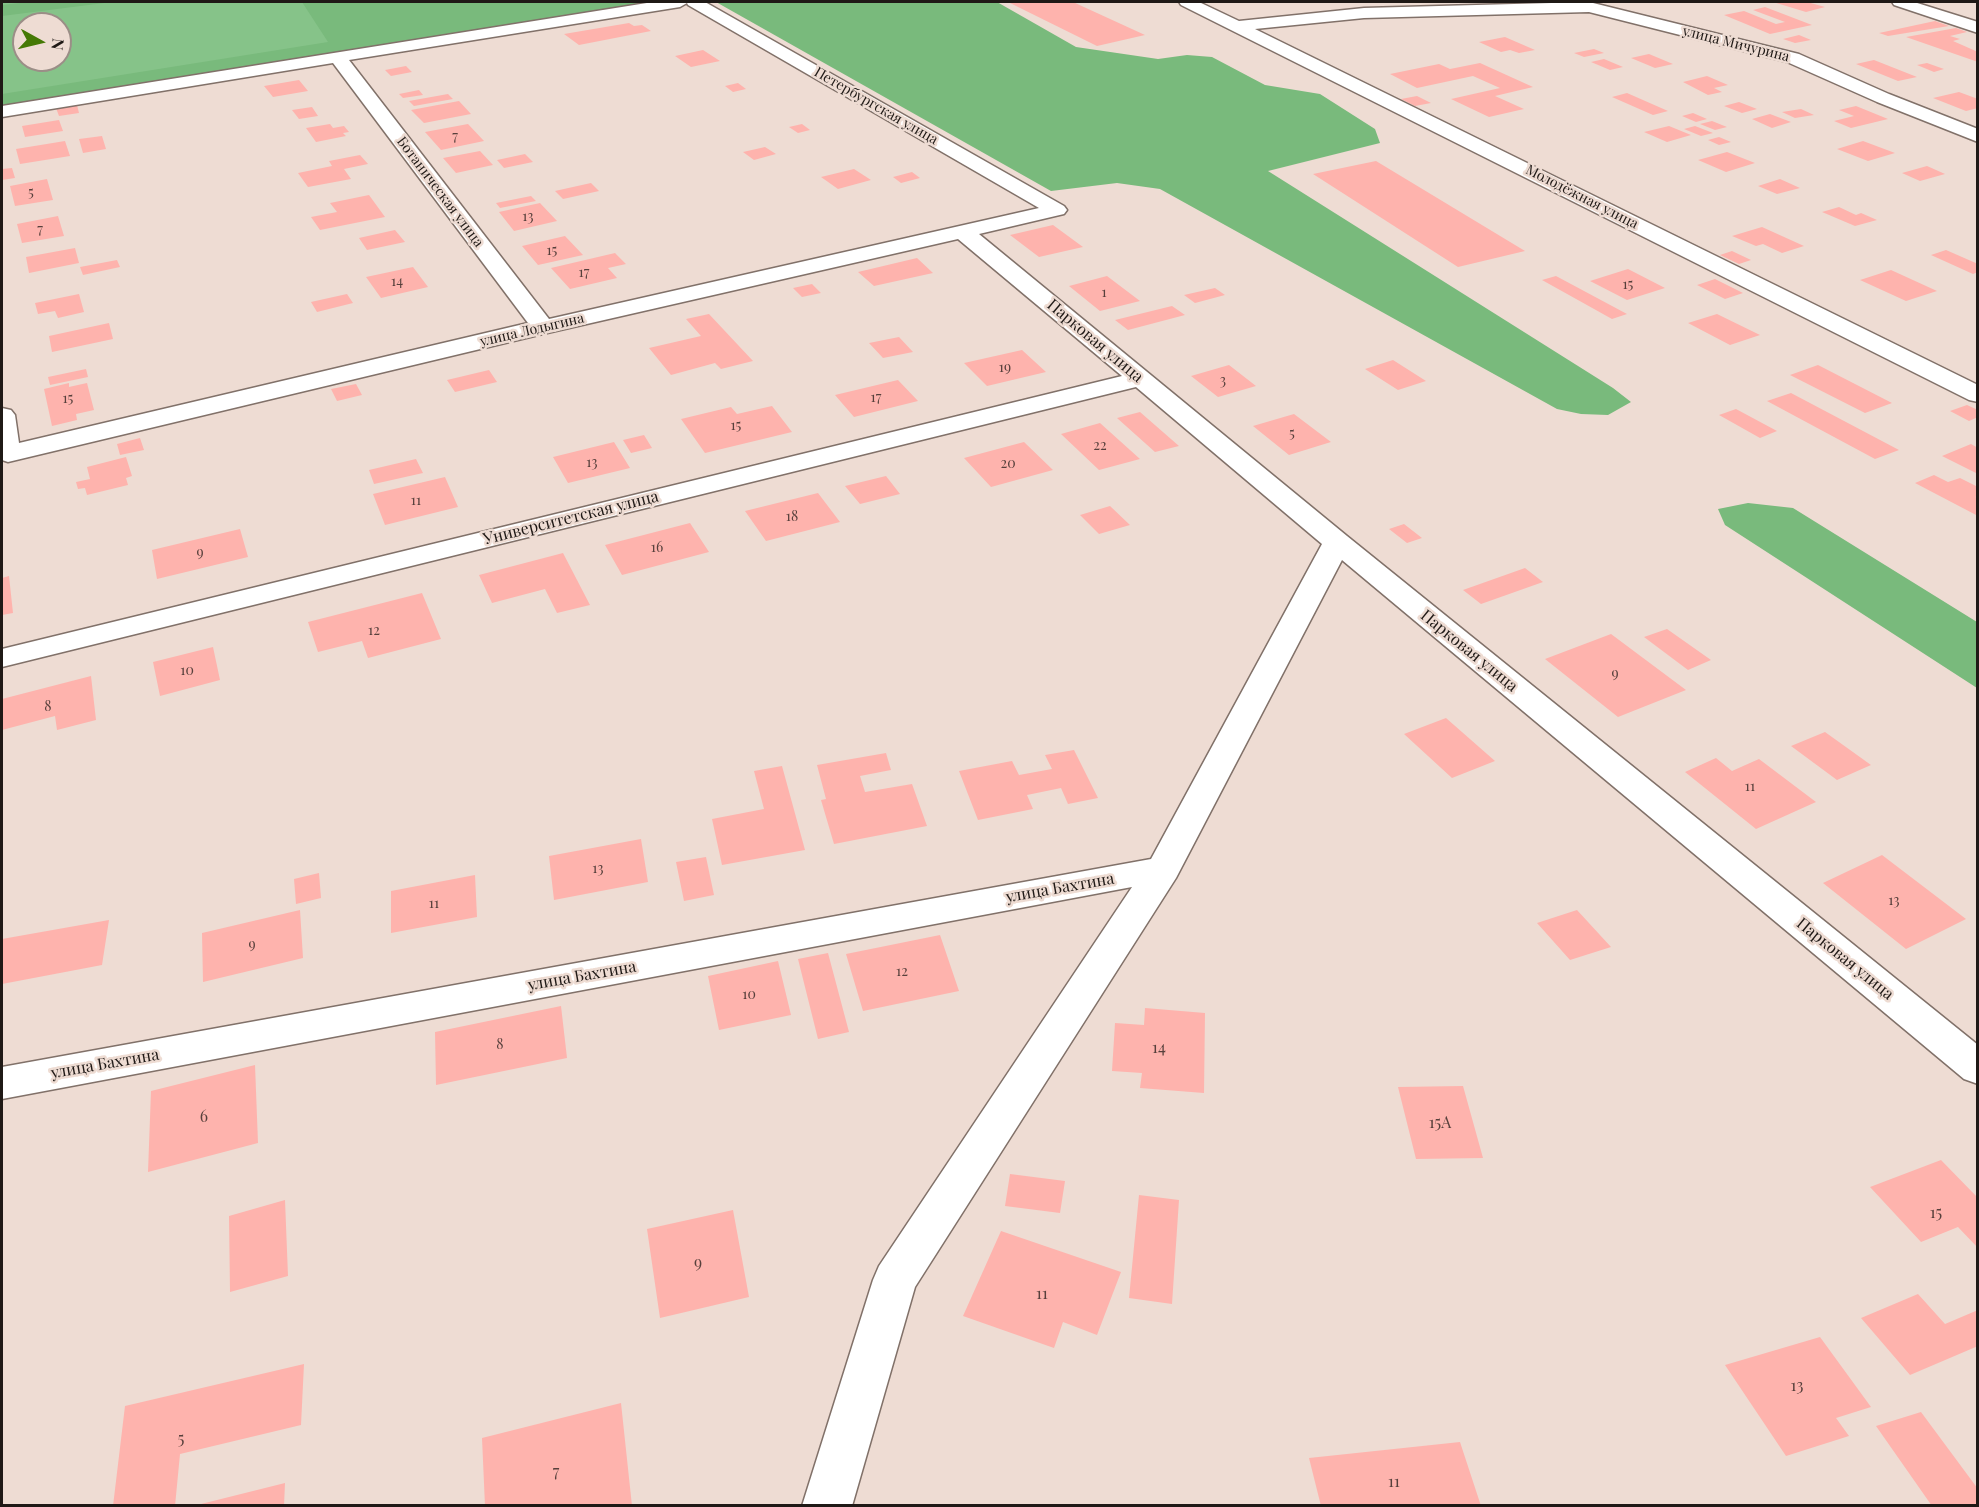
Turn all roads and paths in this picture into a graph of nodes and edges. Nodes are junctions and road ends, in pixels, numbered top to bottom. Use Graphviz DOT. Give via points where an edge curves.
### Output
graph roads {
  1 [pos="680,2"];
  2 [pos="694,2"];
  3 [pos="1187,2"];
  4 [pos="1613,2"];
  5 [pos="1900,2"];
  6 [pos="1590,7"];
  7 [pos="1240,26"];
  8 [pos="1977,28"];
  9 [pos="337,57"];
  10 [pos="2,111"];
  11 [pos="1977,136"];
  12 [pos="1057,210"];
  13 [pos="962,231"];
  14 [pos="543,327"];
  15 [pos="1140,379"];
  16 [pos="1977,394"];
  17 [pos="2,415"];
  18 [pos="1336,542"];
  19 [pos="2,658"];
  20 [pos="1164,869"];
  21 [pos="1977,1068"];
  22 [pos="2,1083"];
  23 [pos="827,1506"];
  1 -- 9 [label="street"];
  2 -- 12 [label="street, Петербургская улица"];
  3 -- 7 [label="street, Молодёжная улица"];
  4 -- 6 [label="street, улица Мичурина"];
  5 -- 8 [label="street"];
  6 -- 7 [label="street, улица Мичурина" via="1364,13"];
  6 -- 11 [label="street, улица Мичурина" via="1793,58"];
  7 -- 16 [label="street, Молодёжная улица"];
  9 -- 10 [label="street"];
  9 -- 14 [label="street, Ботаническая улица"];
  12 -- 13 [label="street, улица Лодыгина"];
  13 -- 14 [label="street, улица Лодыгина"];
  13 -- 15 [label="street, Парковая улица"];
  14 -- 17 [label="street, улица Лодыгина" via="8,454"];
  15 -- 18 [label="street, Парковая улица"];
  15 -- 19 [label="street, Университетская улица"];
  18 -- 20 [label="street"];
  18 -- 21 [label="street, Парковая улица"];
  20 -- 22 [label="street, улица Бахтина"];
  20 -- 23 [label="street" via="895,1280"];
}
